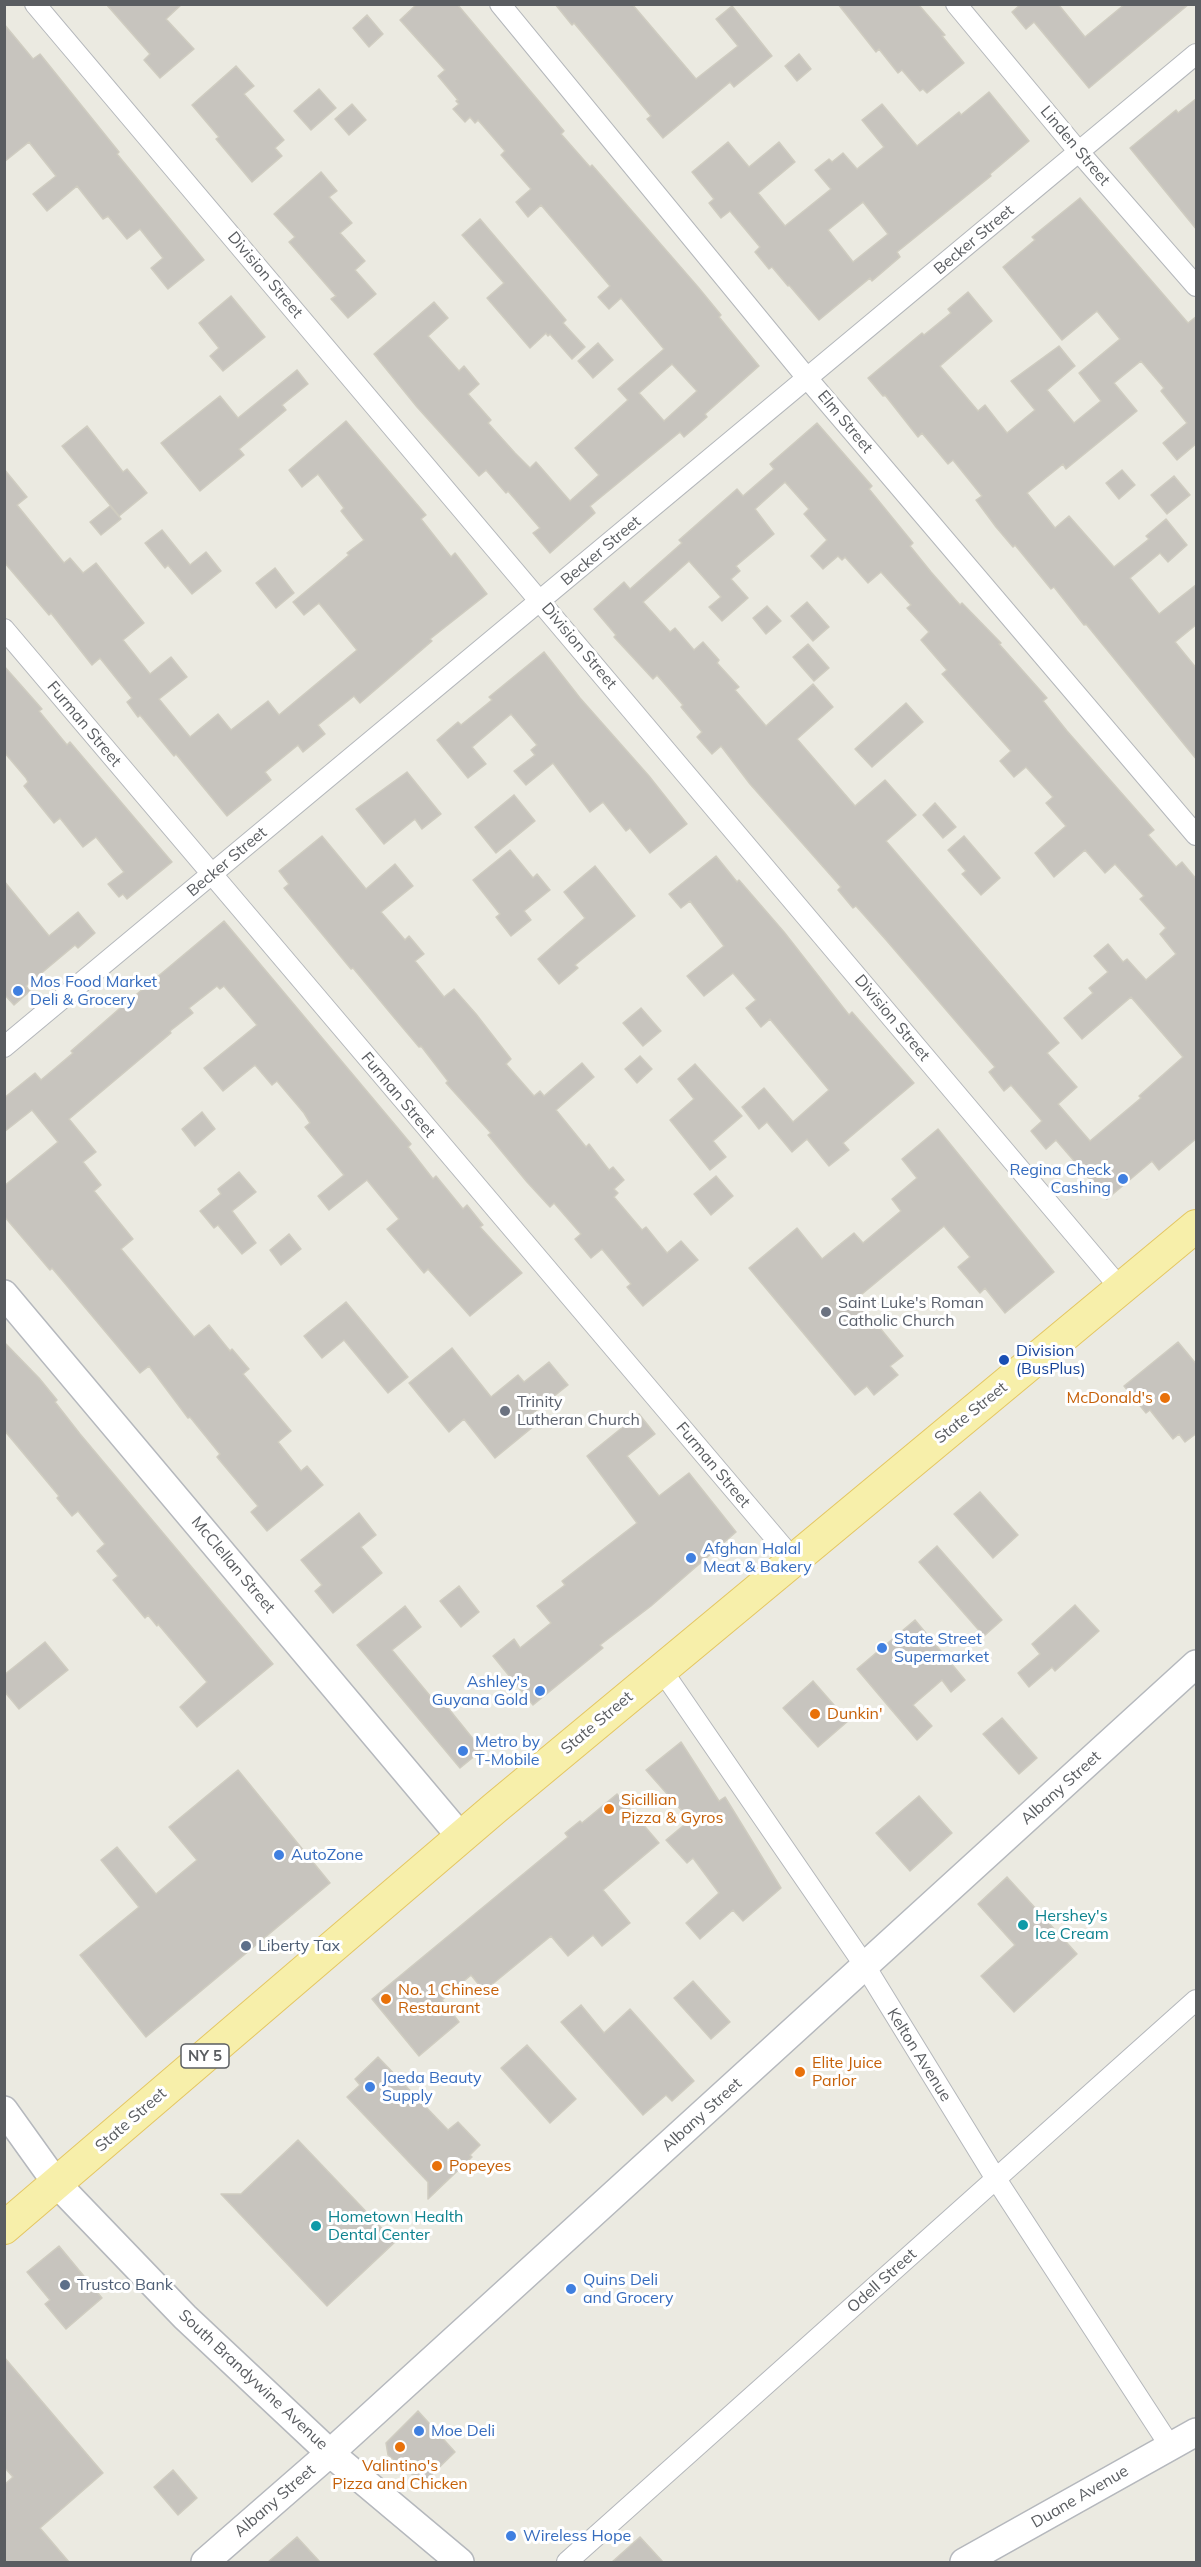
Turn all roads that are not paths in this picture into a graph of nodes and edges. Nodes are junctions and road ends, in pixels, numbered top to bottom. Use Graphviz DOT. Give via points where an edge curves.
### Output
graph roads {
  1 [pos="35,4"];
  2 [pos="500,4"];
  3 [pos="956,4"];
  4 [pos="1197,54"];
  5 [pos="1079,152"];
  6 [pos="1197,286"];
  7 [pos="807,378"];
  8 [pos="541,600"];
  9 [pos="4,630"];
  10 [pos="1197,835"];
  11 [pos="211,875"];
  12 [pos="4,1047"];
  13 [pos="1197,1226"];
  14 [pos="1121,1289"];
  15 [pos="4,1294"];
  16 [pos="793,1559"];
  17 [pos="1197,1665"];
  18 [pos="660,1669"];
  19 [pos="461,1837"];
  20 [pos="865,1966"];
  21 [pos="1197,2000"];
  22 [pos="4,2110"];
  23 [pos="996,2179"];
  24 [pos="57,2184"];
  25 [pos="4,2228"];
  26 [pos="1197,2432"];
  27 [pos="1170,2446"];
  28 [pos="330,2453"];
  29 [pos="205,2562"];
  30 [pos="460,2562"];
  31 [pos="567,2562"];
  32 [pos="964,2562"];
  1 -- 8 [label="street, Division Street"];
  2 -- 7 [label="street, Elm Street"];
  3 -- 5 [label="street, Linden Street"];
  4 -- 5 [label="street, Becker Street"];
  5 -- 6 [label="street, Linden Street"];
  5 -- 7 [label="street, Becker Street"];
  7 -- 8 [label="street, Becker Street"];
  7 -- 10 [label="street, Elm Street"];
  8 -- 11 [label="street, Becker Street"];
  8 -- 14 [label="street, Division Street"];
  9 -- 11 [label="street, Furman Street"];
  11 -- 12 [label="street, Becker Street"];
  11 -- 16 [label="street, Furman Street"];
  13 -- 14 [label="main road, State Street / NY 5"];
  14 -- 16 [label="main road, State Street / NY 5"];
  15 -- 19 [label="street, McClellan Street"];
  16 -- 18 [label="main road, State Street / NY 5"];
  17 -- 20 [label="street, Albany Street"];
  18 -- 19 [label="main road, State Street / NY 5"];
  18 -- 20 [label="street, Kelton Avenue"];
  19 -- 24 [label="main road, State Street / NY 5"];
  20 -- 23 [label="street, Kelton Avenue"];
  20 -- 28 [label="street, Albany Street"];
  21 -- 23 [label="street, Odell Street"];
  22 -- 24 [label="street, South Brandywine Avenue"];
  23 -- 27 [label="street, Kelton Avenue"];
  23 -- 31 [label="street, Odell Street"];
  24 -- 25 [label="main road, State Street / NY 5"];
  24 -- 28 [label="street, South Brandywine Avenue" via="185,2317"];
  26 -- 27 [label="street, Duane Avenue"];
  27 -- 32 [label="street, Duane Avenue"];
  28 -- 29 [label="street, Albany Street"];
  28 -- 30 [label="street, South Brandywine Avenue"];
}
